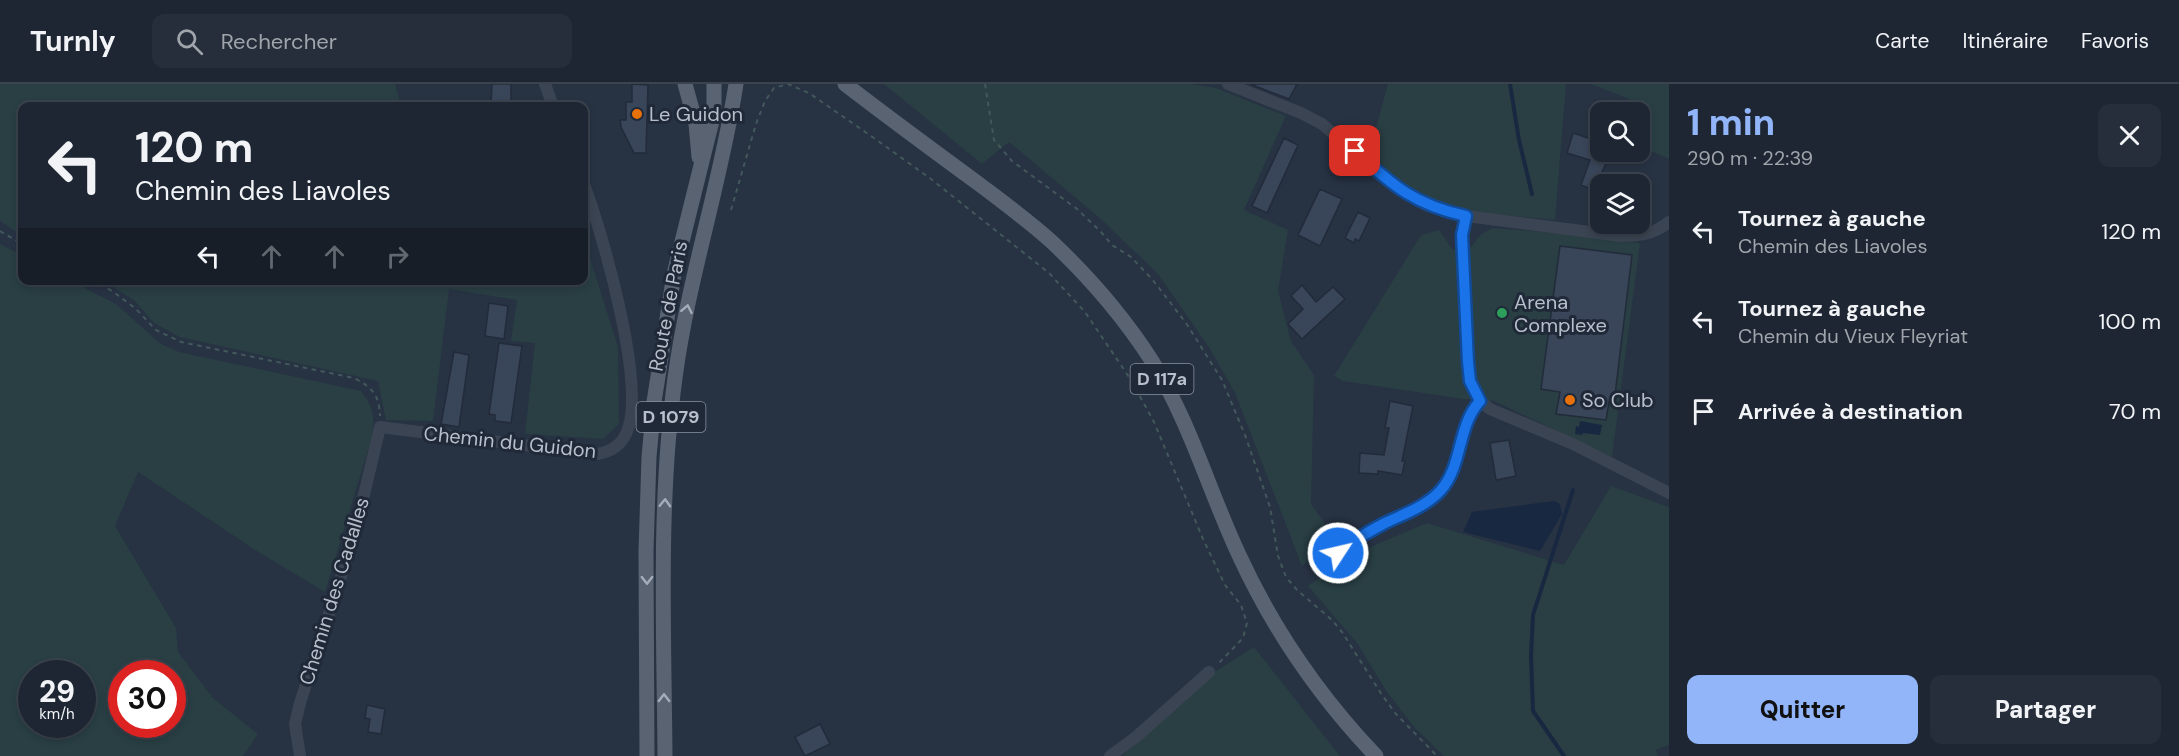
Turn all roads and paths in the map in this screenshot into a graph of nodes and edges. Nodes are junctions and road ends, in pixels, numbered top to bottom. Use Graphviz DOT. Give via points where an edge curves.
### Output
graph roads {
  1 [pos="545,84"];
  2 [pos="685,84"];
  3 [pos="714,84"];
  4 [pos="736,84"];
  5 [pos="844,84"];
  6 [pos="985,84"];
  7 [pos="1228,84"];
  8 [pos="552,102"];
  9 [pos="700,169"];
  10 [pos="588,197"];
  11 [pos="731,210"];
  12 [pos="1466,216"];
  13 [pos="1669,222"];
  14 [pos="0,231"];
  15 [pos="18,242"];
  16 [pos="101,285"];
  17 [pos="1480,401"];
  18 [pos="380,427"];
  19 [pos="1669,493"];
  20 [pos="1338,553"];
  21 [pos="1209,672"];
  22 [pos="300,756"];
  23 [pos="647,756"];
  24 [pos="664,756"];
  25 [pos="1110,756"];
  26 [pos="1376,756"];
  27 [pos="1437,756"];
  1 -- 8 [label="street"];
  2 -- 9 [label="main road" via="696,124"];
  3 -- 9 [label="main road, Route de Paris / D 1079" via="714,113"];
  24 -- 4 [label="main road, Route de Paris / D 1079, one-way" via="664,539 669,433 682,332"];
  5 -- 26 [label="main road, D 117a" via="1053,242 1108,302 1169,391 1261,600 1311,677"];
  6 -- 27 [label="path" via="994,140 1012,161 1077,209 1112,245 1131,257 1186,322 1222,380 1245,435 1270,507 1278,556 1286,577 1332,620 1389,704"];
  7 -- 12 [label="street" via="1322,124 1413,199"];
  9 -- 23 [label="main road, Route de Paris / D 1079, one-way" via="674,274 652,424 646,551"];
  10 -- 18 [label="street, Chemin du Guidon" via="610,270 630,366 629,426 618,445 597,454"];
  11 -- 21 [label="path" via="765,101 774,88 788,84 809,93 931,179 1049,273 1085,312 1131,380 1225,585 1241,605 1247,623 1243,638"];
  12 -- 13 [label="street" via="1621,236 1652,233"];
  12 -- 17 [label="street" via="1462,235 1468,362 1470,381"];
  14 -- 15 [label="path"];
  16 -- 18 [label="path" via="135,308 156,330 180,342 354,378 379,399"];
  17 -- 19 [label="street"];
  17 -- 20 [label="street" via="1468,416 1454,466 1442,489"];
  18 -- 22 [label="street, Chemin des Cadalles" via="354,537 295,724"];
  21 -- 25 [label="street"];
}
